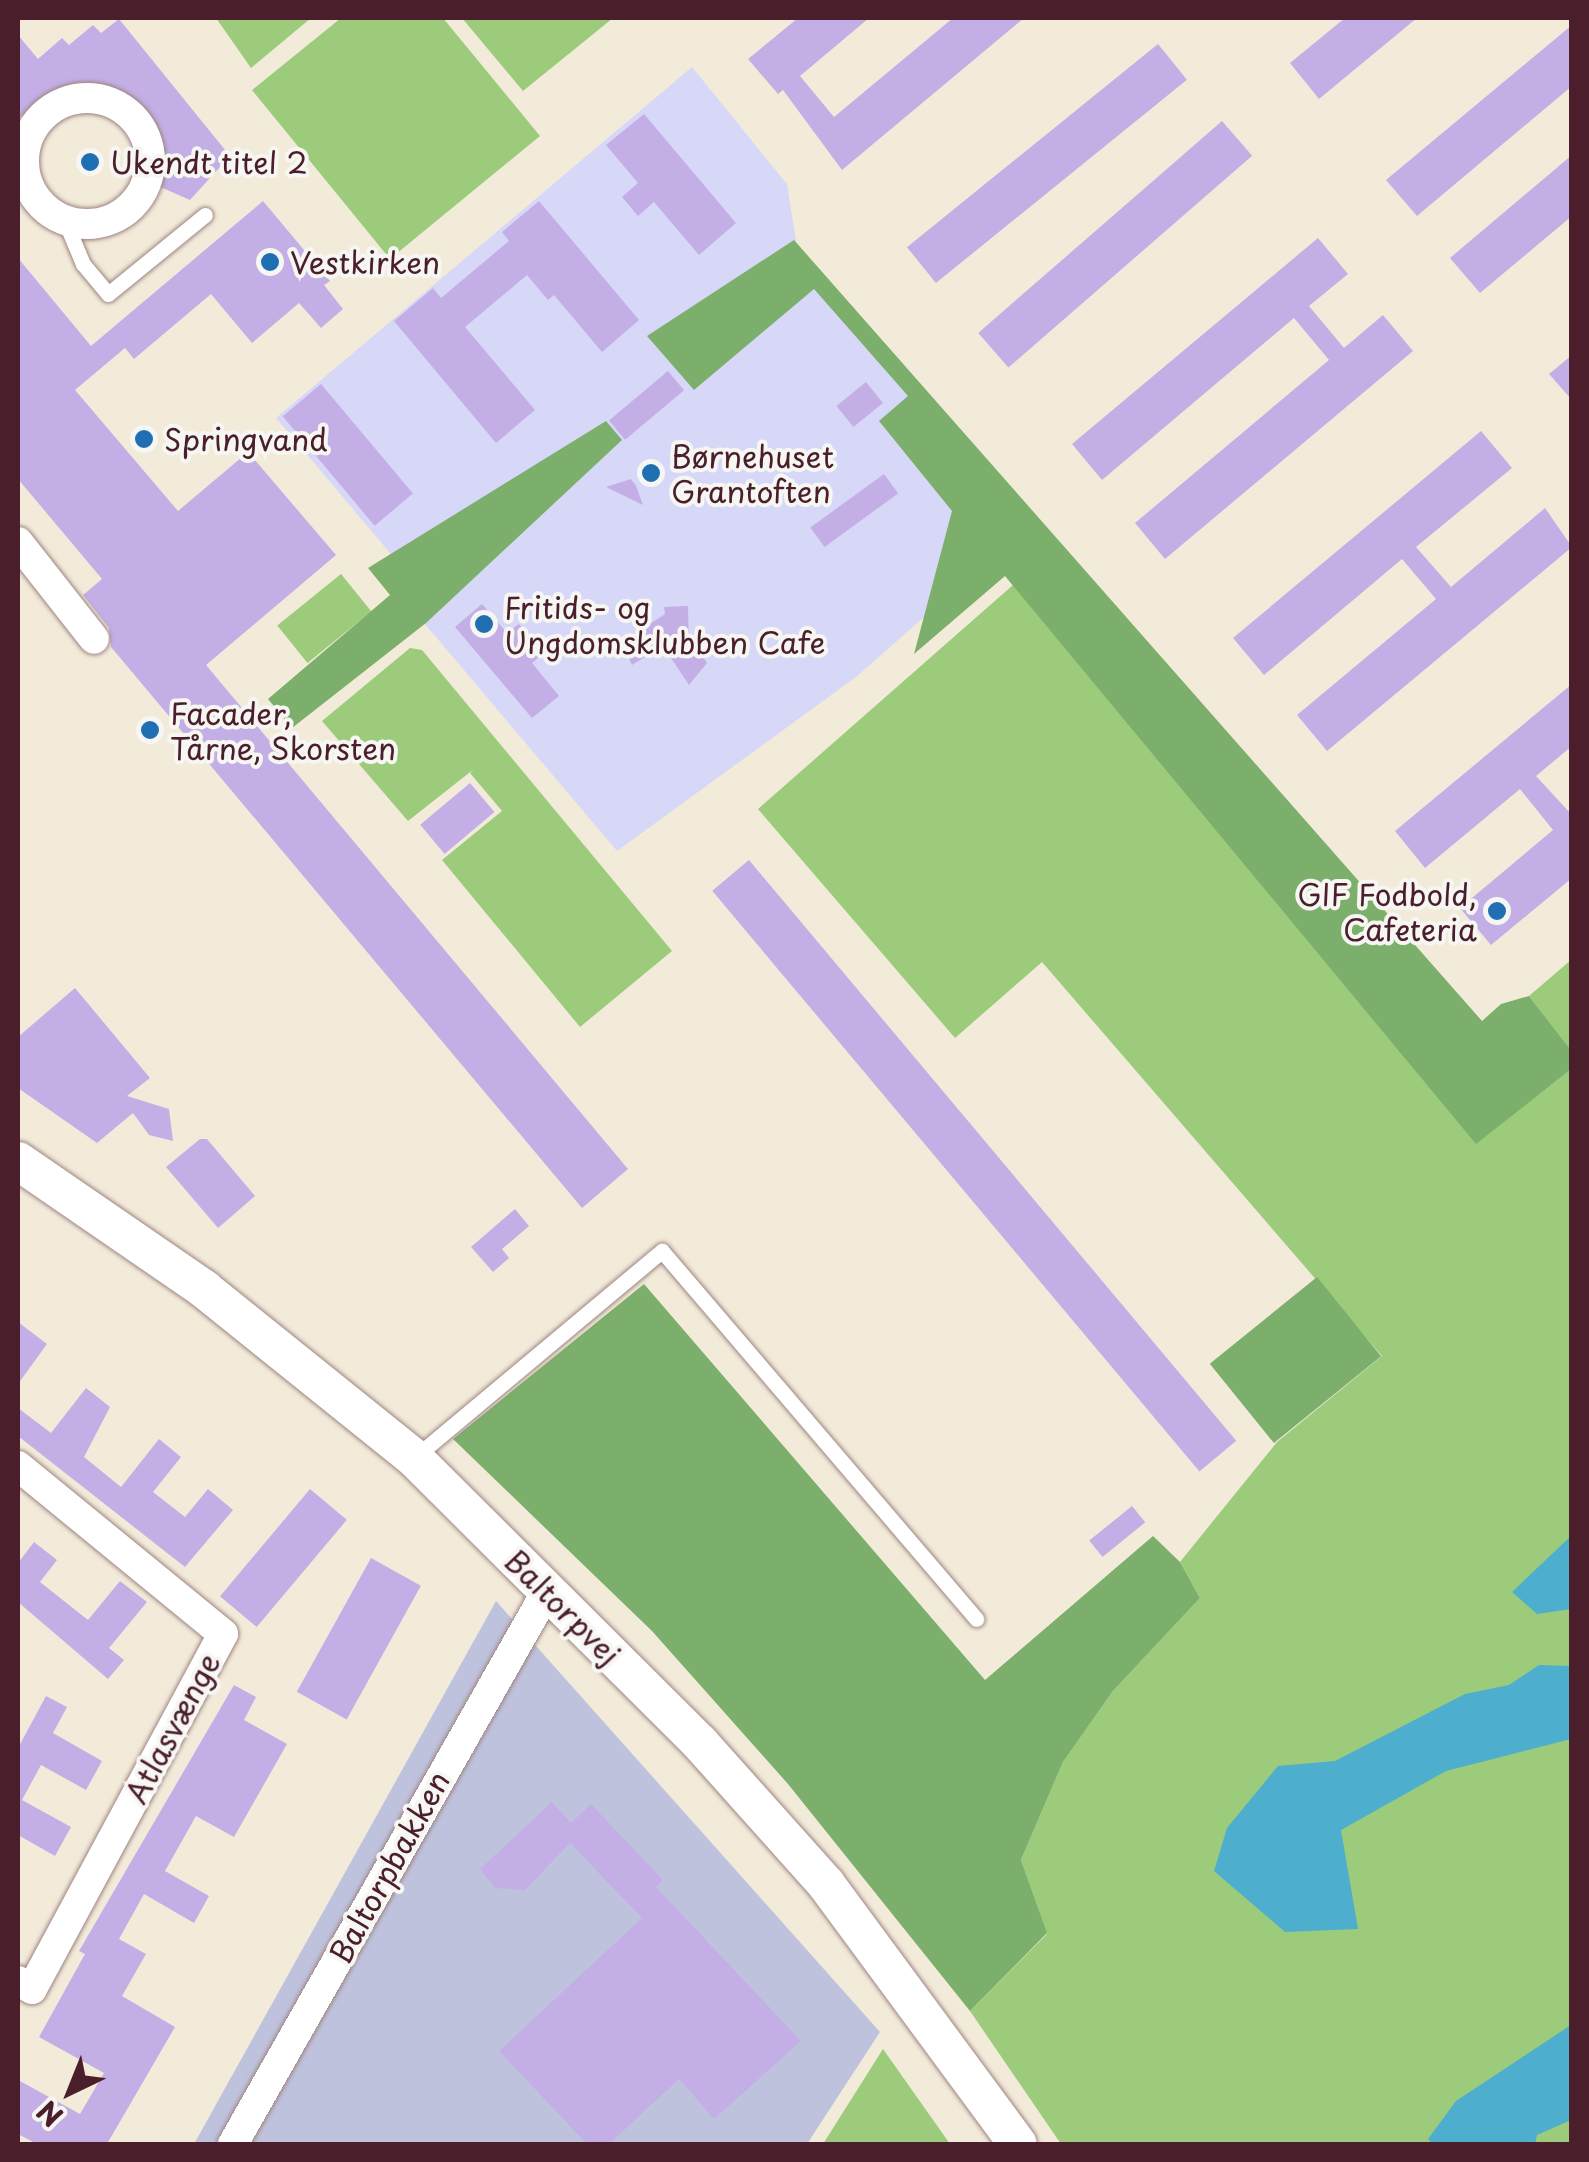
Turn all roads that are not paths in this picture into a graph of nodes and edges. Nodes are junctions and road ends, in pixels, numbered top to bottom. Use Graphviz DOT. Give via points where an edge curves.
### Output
graph roads {
  1 [pos="21,152"];
  2 [pos="205,216"];
  3 [pos="66,221"];
  4 [pos="18,542"];
  5 [pos="94,639"];
  6 [pos="18,1160"];
  7 [pos="414,1458"];
  8 [pos="18,1466"];
  9 [pos="547,1591"];
  10 [pos="976,1619"];
  11 [pos="18,1980"];
  12 [pos="233,2144"];
  13 [pos="1018,2144"];
  1 -- 3 [label="street" via="32,193"];
  1 -- 3 [label="street" via="38,122 64,102 108,101 142,129 150,149 142,192 109,221"];
  2 -- 3 [label="lane" via="108,294 84,264"];
  4 -- 5 [label="street"];
  6 -- 7 [label="street, Baltorpvej" via="204,1288"];
  7 -- 9 [label="street, Baltorpvej"];
  7 -- 10 [label="lane" via="662,1251"];
  8 -- 11 [label="street, Atlasvænge" via="223,1634 32,1989"];
  9 -- 12 [label="street, Baltorpbakken"];
  9 -- 13 [label="street, Baltorpvej" via="700,1743 826,1884"];
}
